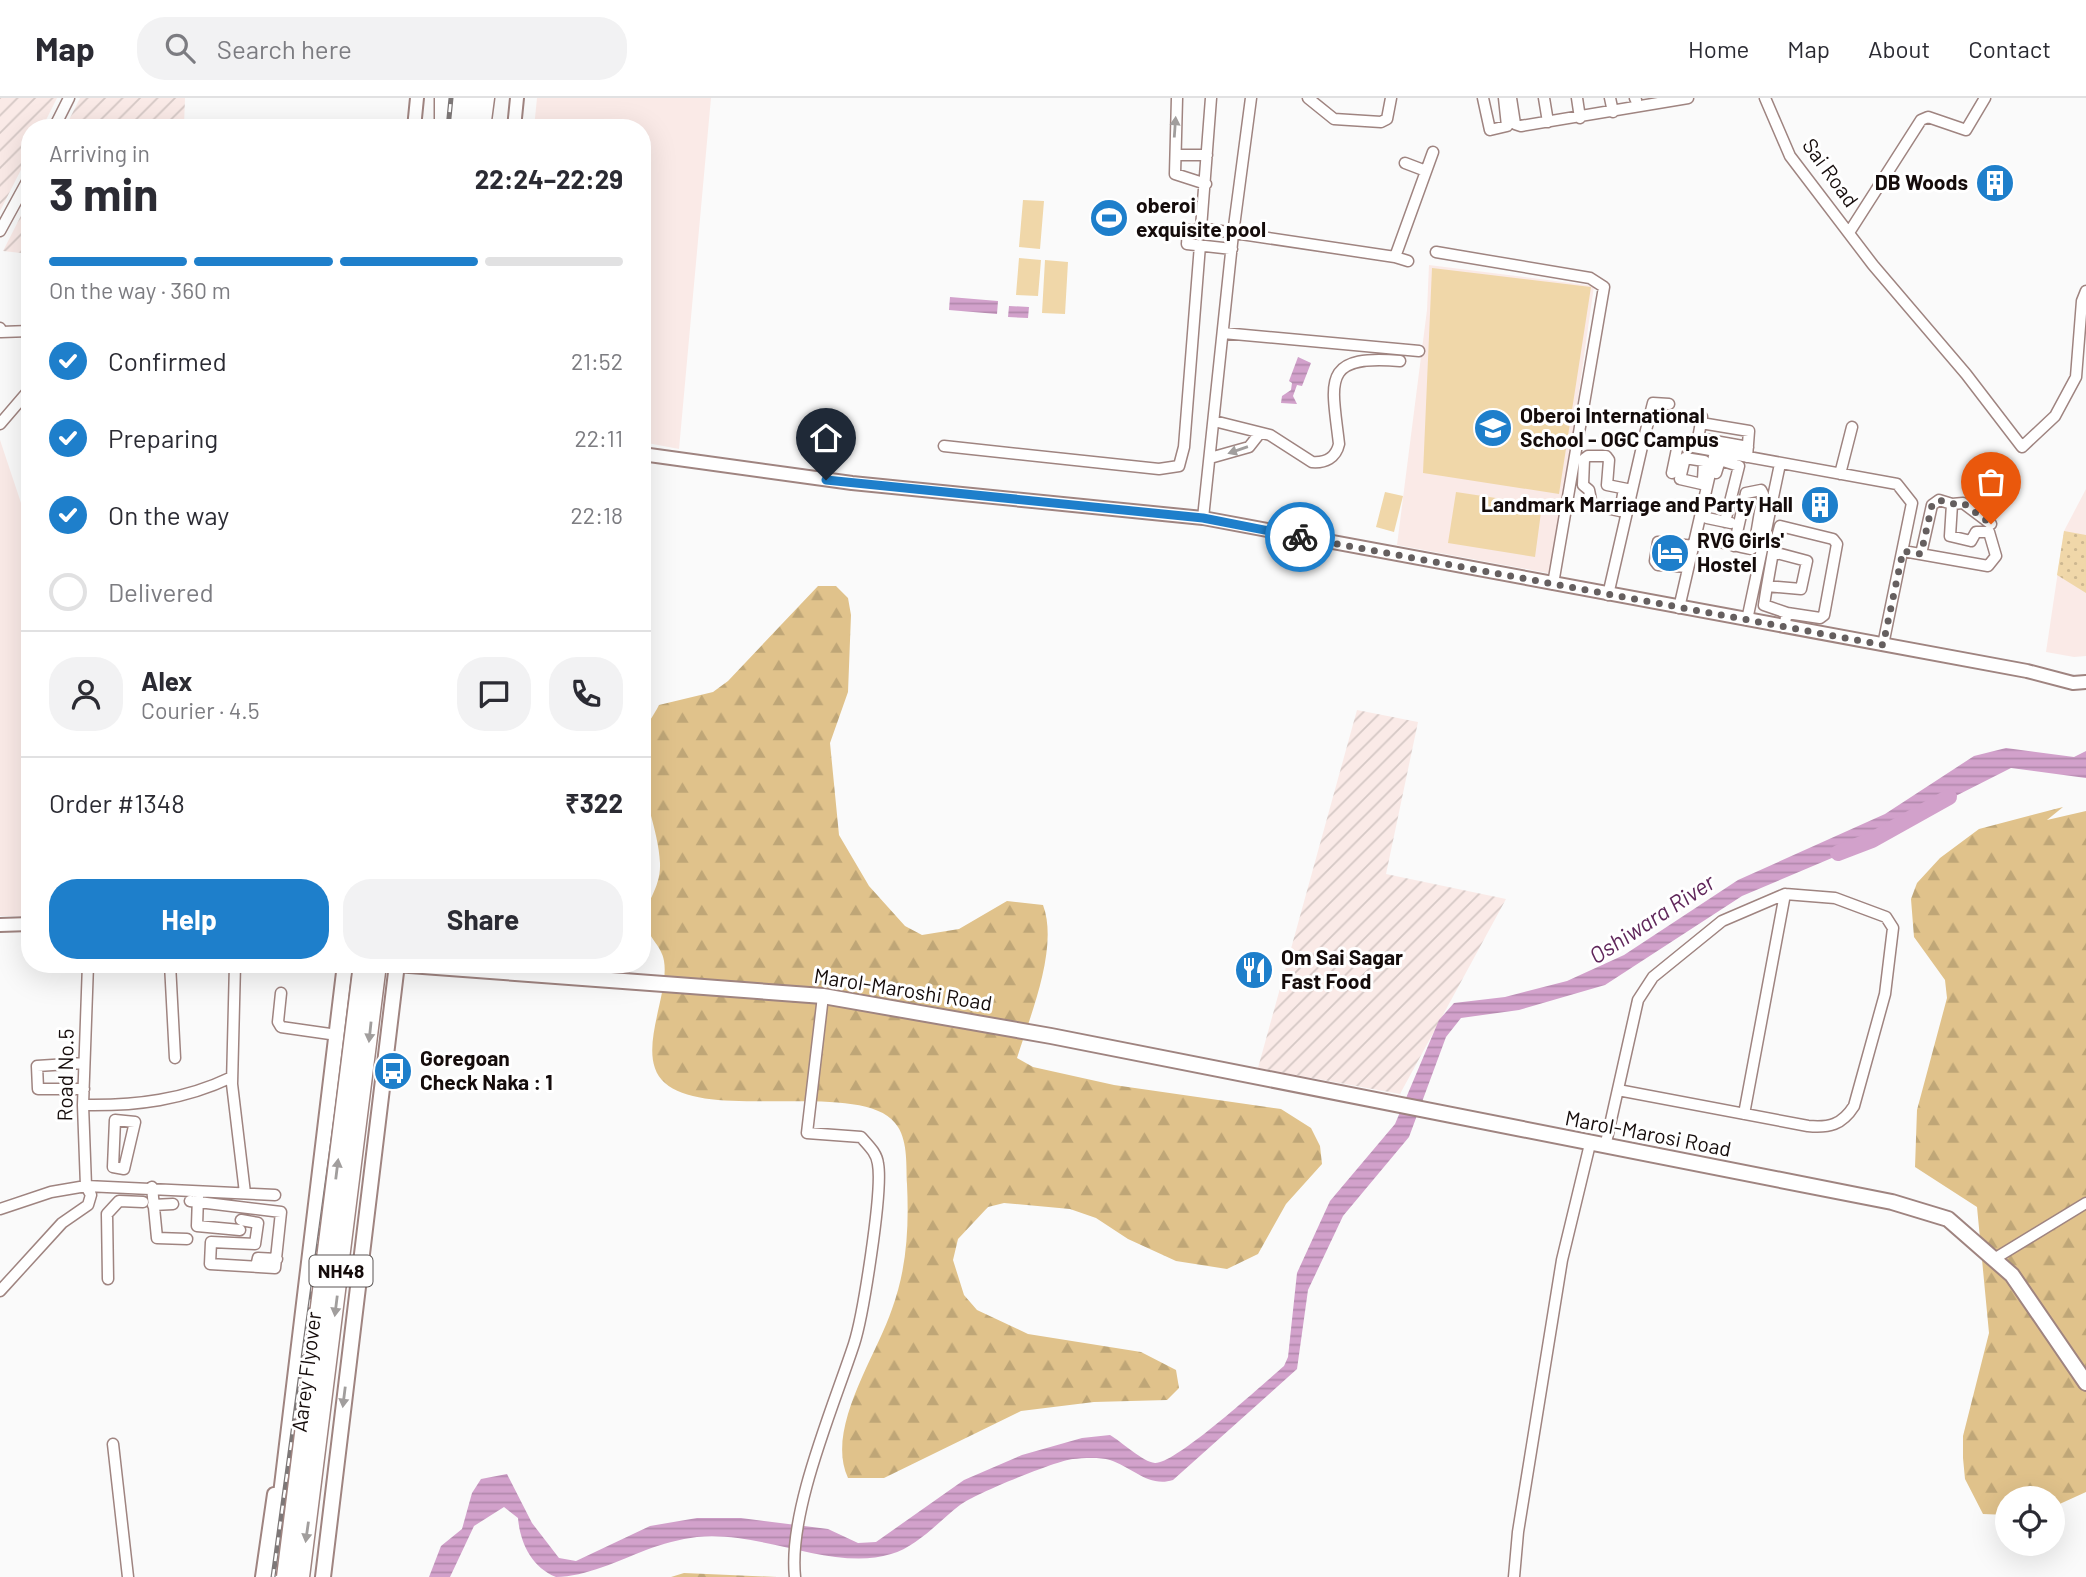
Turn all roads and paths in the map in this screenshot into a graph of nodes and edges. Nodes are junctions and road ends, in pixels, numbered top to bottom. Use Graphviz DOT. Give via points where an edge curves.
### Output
graph roads {
  1 [pos="69,98"];
  2 [pos="417,98"];
  3 [pos="443,98"];
  4 [pos="455,98"];
  5 [pos="471,98"];
  6 [pos="486,98"];
  7 [pos="517,98"];
  8 [pos="1177,98"];
  9 [pos="1211,98"];
  10 [pos="1251,98"];
  11 [pos="1308,98"];
  12 [pos="1391,98"];
  13 [pos="1483,98"];
  14 [pos="1504,98"];
  15 [pos="1511,98"];
  16 [pos="1544,98"];
  17 [pos="1577,98"];
  18 [pos="1610,98"];
  19 [pos="1688,98"];
  20 [pos="1765,98"];
  21 [pos="1985,98"];
  22 [pos="1641,100"];
  23 [pos="1613,112"];
  24 [pos="1580,118"];
  25 [pos="58,119"];
  26 [pos="415,119"];
  27 [pos="443,119"];
  28 [pos="453,119"];
  29 [pos="469,119"];
  30 [pos="483,119"];
  31 [pos="515,119"];
  32 [pos="1548,122"];
  33 [pos="1433,152"];
  34 [pos="1177,155"];
  35 [pos="1208,155"];
  36 [pos="1405,163"];
  37 [pos="1426,171"];
  38 [pos="1206,184"];
  39 [pos="21,192"];
  40 [pos="1201,228"];
  41 [pos="0,231"];
  42 [pos="1850,231"];
  43 [pos="1233,234"];
  44 [pos="1200,245"];
  45 [pos="1232,249"];
  46 [pos="1436,252"];
  47 [pos="1395,257"];
  48 [pos="1408,261"];
  49 [pos="2086,291"];
  50 [pos="0,328"];
  51 [pos="21,331"];
  52 [pos="1223,333"];
  53 [pos="1419,351"];
  54 [pos="1400,362"];
  55 [pos="21,400"];
  56 [pos="1669,404"];
  57 [pos="1214,421"];
  58 [pos="0,424"];
  59 [pos="1853,427"];
  60 [pos="1260,433"];
  61 [pos="1644,438"];
  62 [pos="1700,443"];
  63 [pos="1678,444"];
  64 [pos="944,446"];
  65 [pos="1715,452"];
  66 [pos="1747,452"];
  67 [pos="651,455"];
  68 [pos="1210,458"];
  69 [pos="1780,464"];
  70 [pos="1672,473"];
  71 [pos="1840,474"];
  72 [pos="1628,490"];
  73 [pos="1952,504"];
  74 [pos="1707,517"];
  75 [pos="1203,518"];
  76 [pos="1725,522"];
  77 [pos="1991,524"];
  78 [pos="1739,525"];
  79 [pos="1697,540"];
  80 [pos="1734,545"];
  81 [pos="1903,551"];
  82 [pos="1773,552"];
  83 [pos="1921,554"];
  84 [pos="1688,567"];
  85 [pos="1553,584"];
  86 [pos="1767,586"];
  87 [pos="1608,595"];
  88 [pos="1679,608"];
  89 [pos="1787,613"];
  90 [pos="1747,620"];
  91 [pos="1784,627"];
  92 [pos="1883,645"];
  93 [pos="2086,682"];
  94 [pos="1785,894"];
  95 [pos="21,924"];
  96 [pos="0,925"];
  97 [pos="87,973"];
  98 [pos="170,973"];
  99 [pos="234,973"];
  100 [pos="344,973"];
  101 [pos="361,973"];
  102 [pos="377,973"];
  103 [pos="396,973"];
  104 [pos="518,973"];
  105 [pos="281,993"];
  106 [pos="823,996"];
  107 [pos="337,1035"];
  108 [pos="175,1058"];
  109 [pos="81,1063"];
  110 [pos="232,1077"];
  111 [pos="81,1089"];
  112 [pos="1618,1090"];
  113 [pos="83,1105"];
  114 [pos="118,1105"];
  115 [pos="1396,1105"];
  116 [pos="1744,1114"];
  117 [pos="118,1120"];
  118 [pos="1590,1144"];
  119 [pos="1605,1147"];
  120 [pos="116,1169"];
  121 [pos="86,1186"];
  122 [pos="117,1186"];
  123 [pos="152,1186"];
  124 [pos="199,1189"];
  125 [pos="244,1193"];
  126 [pos="275,1195"];
  127 [pos="119,1202"];
  128 [pos="194,1202"];
  129 [pos="148,1203"];
  130 [pos="2086,1203"];
  131 [pos="173,1204"];
  132 [pos="242,1207"];
  133 [pos="0,1209"];
  134 [pos="317,1216"];
  135 [pos="364,1222"];
  136 [pos="240,1225"];
  137 [pos="187,1239"];
  138 [pos="239,1244"];
  139 [pos="1994,1259"];
  140 [pos="108,1279"];
  141 [pos="0,1291"];
  142 [pos="2086,1383"];
  143 [pos="288,1419"];
  144 [pos="113,1444"];
  145 [pos="128,1577"];
  146 [pos="262,1577"];
  147 [pos="271,1577"];
  148 [pos="285,1577"];
  149 [pos="300,1577"];
  150 [pos="323,1577"];
  151 [pos="795,1577"];
  152 [pos="1514,1577"];
  1 -- 25 [label="street"];
  2 -- 26 [label="street"];
  3 -- 27 [label="highway"];
  4 -- 28 [label="highway"];
  5 -- 29 [label="highway"];
  6 -- 30 [label="highway"];
  7 -- 31 [label="street"];
  34 -- 8 [label="street, one-way" via="1173,150"];
  9 -- 35 [label="street"];
  10 -- 43 [label="street"];
  11 -- 12 [label="street" via="1334,119 1381,122 1387,119"];
  13 -- 14 [label="street" via="1490,130 1507,126"];
  15 -- 32 [label="street" via="1515,124"];
  16 -- 32 [label="street"];
  17 -- 24 [label="street"];
  18 -- 23 [label="street"];
  19 -- 22 [label="street"];
  20 -- 42 [label="street, Sai Road" via="1790,156"];
  21 -- 42 [label="street" via="1966,130 1928,117 1922,120"];
  22 -- 23 [label="street"];
  23 -- 24 [label="street"];
  24 -- 32 [label="street"];
  33 -- 37 [label="street"];
  34 -- 35 [label="street"];
  34 -- 38 [label="street" via="1176,176"];
  35 -- 38 [label="street"];
  36 -- 37 [label="street"];
  37 -- 47 [label="street"];
  38 -- 40 [label="street"];
  39 -- 41 [label="street"];
  40 -- 43 [label="street"];
  40 -- 44 [label="street" via="1188,230 1187,244"];
  42 -- 49 [label="street, Sai Road" via="2022,447 2055,416 2076,377"];
  43 -- 45 [label="street"];
  43 -- 47 [label="street"];
  44 -- 45 [label="street"];
  44 -- 64 [label="street" via="1179,466 1159,469"];
  45 -- 52 [label="street"];
  46 -- 85 [label="street" via="1590,278 1604,288"];
  47 -- 48 [label="street"];
  50 -- 51 [label="street" via="1,332"];
  52 -- 53 [label="street"];
  52 -- 57 [label="street"];
  54 -- 60 [label="street" via="1363,358 1338,373 1332,405 1339,444 1330,458 1312,462"];
  55 -- 58 [label="street"];
  56 -- 61 [label="street" via="1653,403"];
  57 -- 60 [label="street"];
  57 -- 68 [label="street"];
  59 -- 71 [label="street"];
  60 -- 68 [label="street, one-way" via="1248,447"];
  61 -- 63 [label="street"];
  61 -- 72 [label="street"];
  62 -- 63 [label="street"];
  62 -- 65 [label="street"];
  62 -- 66 [label="street"];
  62 -- 66 [label="street" via="1705,420 1749,431"];
  63 -- 70 [label="street"];
  65 -- 66 [label="street"];
  65 -- 79 [label="street"];
  66 -- 69 [label="street"];
  67 -- 75 [label="street" via="852,483"];
  68 -- 75 [label="street"];
  69 -- 71 [label="street"];
  69 -- 90 [label="street"];
  71 -- 81 [label="street" via="1897,484 1906,494 1912,503"];
  72 -- 72 [label="street" via="1607,485 1606,456 1584,459 1583,485 1592,505 1620,511"];
  72 -- 87 [label="street"];
  73 -- 77 [label="street" via="1963,503"];
  73 -- 83 [label="street" via="1939,500 1932,505"];
  73 -- 83 [label="street" via="1948,533 1971,541 1976,532 1989,532 1996,556 1993,563 1988,566"];
  74 -- 76 [label="street"];
  74 -- 76 [label="street" via="1718,463 1738,464"];
  74 -- 79 [label="street"];
  75 -- 85 [label="street"];
  76 -- 78 [label="street"];
  78 -- 80 [label="street"];
  78 -- 80 [label="street" via="1746,493 1761,490 1754,547"];
  79 -- 80 [label="street"];
  79 -- 84 [label="street"];
  79 -- 84 [label="street" via="1658,542 1658,565"];
  81 -- 83 [label="street"];
  81 -- 92 [label="street"];
  82 -- 86 [label="street"];
  82 -- 86 [label="street" via="1807,561 1799,590"];
  82 -- 89 [label="street" via="1780,526 1833,539 1837,544 1824,615"];
  84 -- 88 [label="street"];
  85 -- 87 [label="street"];
  86 -- 89 [label="street" via="1766,608"];
  87 -- 88 [label="street"];
  88 -- 90 [label="street"];
  89 -- 91 [label="street"];
  90 -- 91 [label="street"];
  91 -- 92 [label="street"];
  92 -- 93 [label="street"];
  94 -- 112 [label="street" via="1723,921 1653,977 1638,1000"];
  94 -- 116 [label="street"];
  94 -- 116 [label="street" via="1835,898 1886,917 1893,928 1885,994 1847,1118 1824,1127"];
  95 -- 96 [label="street"];
  97 -- 109 [label="street, Road No.5"];
  98 -- 108 [label="street"];
  99 -- 110 [label="street"];
  100 -- 107 [label="main road"];
  148 -- 101 [label="highway, Aarey Flyover / NH48, one-way, bridge"];
  102 -- 149 [label="highway, Aarey Flyover / NH48, one-way, bridge"];
  103 -- 135 [label="main road"];
  104 -- 106 [label="main road, Marol-Maroshi Road"];
  105 -- 107 [label="street" via="281,1027"];
  106 -- 115 [label="main road, Marol-Maroshi Road"];
  106 -- 151 [label="street" via="807,1133 862,1137 878,1164 876,1206 854,1343 797,1525"];
  107 -- 134 [label="main road"];
  109 -- 111 [label="street, Road No.5"];
  109 -- 111 [label="street" via="37,1066 38,1089"];
  110 -- 114 [label="street" via="181,1097"];
  110 -- 125 [label="street"];
  111 -- 113 [label="street, Road No.5"];
  112 -- 116 [label="street"];
  112 -- 119 [label="street"];
  113 -- 114 [label="street"];
  113 -- 121 [label="street, Road No.5"];
  114 -- 117 [label="street"];
  115 -- 118 [label="main road, Marol-Marosi Road"];
  117 -- 120 [label="street" via="114,1122"];
  117 -- 120 [label="street" via="135,1123 127,1167"];
  118 -- 119 [label="main road, Marol-Marosi Road"];
  118 -- 152 [label="street" via="1558,1288"];
  119 -- 139 [label="main road, Marol-Marosi Road" via="1892,1202 1948,1219"];
  120 -- 122 [label="street"];
  121 -- 122 [label="street"];
  121 -- 133 [label="street"];
  121 -- 141 [label="street, Road No.5" via="91,1195 88,1205 62,1223"];
  122 -- 123 [label="street"];
  122 -- 127 [label="street"];
  123 -- 124 [label="street"];
  123 -- 129 [label="street"];
  124 -- 125 [label="street"];
  124 -- 128 [label="street"];
  125 -- 126 [label="street"];
  125 -- 132 [label="street"];
  127 -- 129 [label="street"];
  127 -- 140 [label="street" via="106,1220"];
  128 -- 132 [label="street"];
  128 -- 136 [label="street" via="197,1226"];
  129 -- 131 [label="street"];
  129 -- 137 [label="street" via="157,1238"];
  130 -- 139 [label="street"];
  132 -- 136 [label="street"];
  132 -- 138 [label="street" via="281,1212 275,1268 210,1263 211,1242"];
  134 -- 135 [label="main road"];
  134 -- 143 [label="main road"];
  135 -- 150 [label="main road, one-way"];
  136 -- 138 [label="street"];
  136 -- 138 [label="street" via="258,1224 255,1244"];
  139 -- 142 [label="main road, Marol-Marosi Road" via="2012,1275"];
  143 -- 146 [label="street" via="282,1431"];
  143 -- 147 [label="main road"];
  144 -- 145 [label="street"];
}
